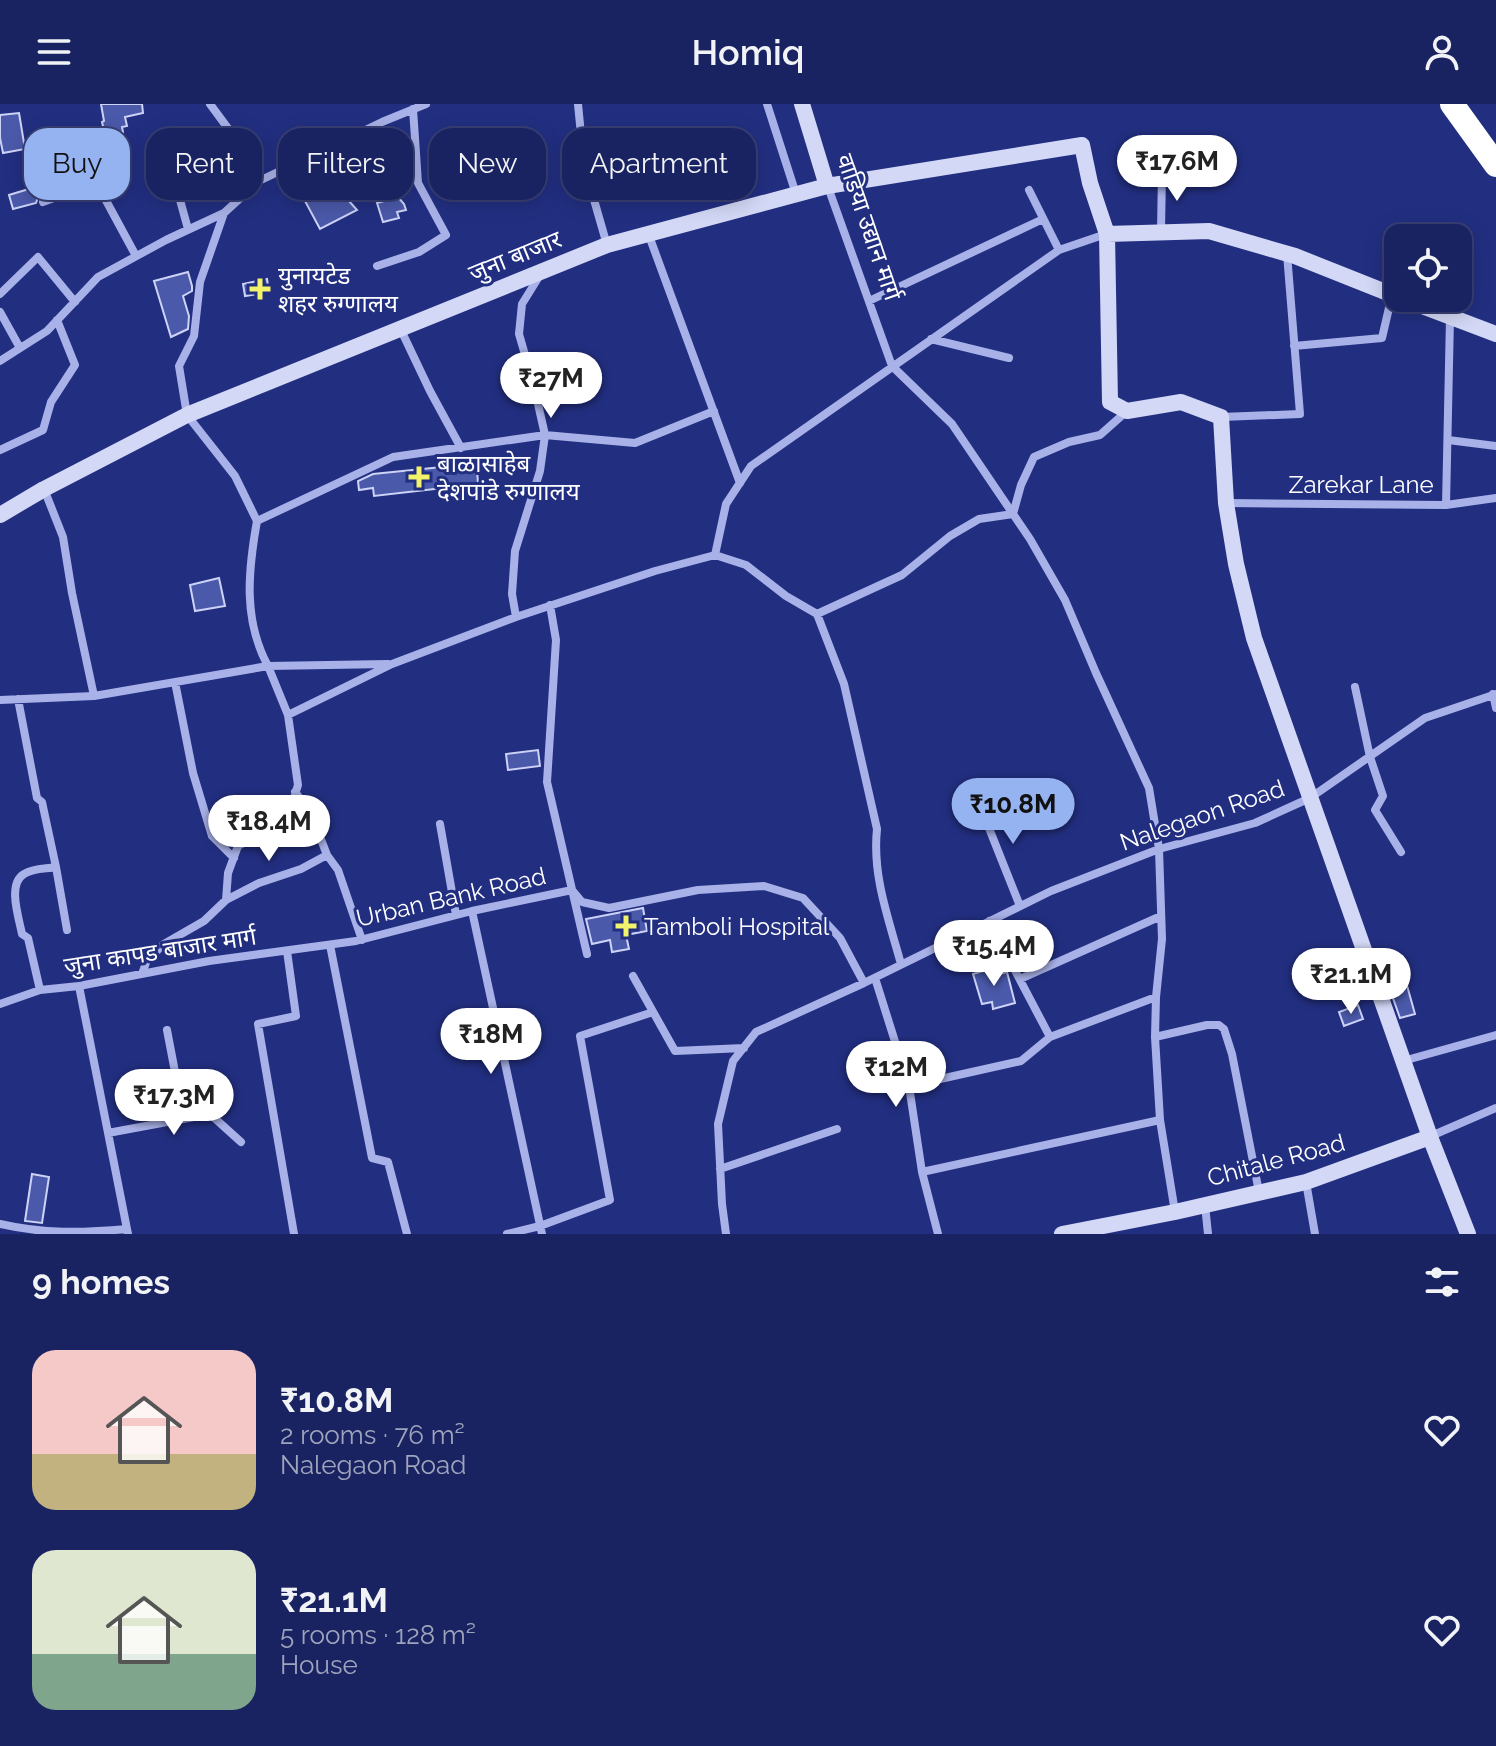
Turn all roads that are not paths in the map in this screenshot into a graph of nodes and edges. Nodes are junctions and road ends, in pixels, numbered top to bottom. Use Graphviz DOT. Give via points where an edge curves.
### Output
graph roads {
  1 [pos="210,104"];
  2 [pos="426,104"];
  3 [pos="578,104"];
  4 [pos="767,104"];
  5 [pos="802,104"];
  6 [pos="1452,104"];
  7 [pos="413,109"];
  8 [pos="228,128"];
  9 [pos="1496,165"];
  10 [pos="1162,174"];
  11 [pos="262,180"];
  12 [pos="827,186"];
  13 [pos="1029,190"];
  14 [pos="796,194"];
  15 [pos="180,200"];
  16 [pos="238,200"];
  17 [pos="43,202"];
  18 [pos="224,213"];
  19 [pos="1043,219"];
  20 [pos="188,229"];
  21 [pos="1161,231"];
  22 [pos="648,233"];
  23 [pos="1107,234"];
  24 [pos="607,245"];
  25 [pos="1059,250"];
  26 [pos="1287,253"];
  27 [pos="136,256"];
  28 [pos="377,266"];
  29 [pos="543,270"];
  30 [pos="1384,291"];
  31 [pos="0,294"];
  32 [pos="869,301"];
  33 [pos="75,302"];
  34 [pos="0,312"];
  35 [pos="1393,312"];
  36 [pos="1435,312"];
  37 [pos="1450,318"];
  38 [pos="57,320"];
  39 [pos="400,328"];
  40 [pos="1496,334"];
  41 [pos="931,339"];
  42 [pos="1294,346"];
  43 [pos="20,348"];
  44 [pos="1009,358"];
  45 [pos="0,361"];
  46 [pos="892,366"];
  47 [pos="714,411"];
  48 [pos="1127,411"];
  49 [pos="187,415"];
  50 [pos="1221,417"];
  51 [pos="545,435"];
  52 [pos="1448,440"];
  53 [pos="1496,446"];
  54 [pos="461,448"];
  55 [pos="0,450"];
  56 [pos="740,483"];
  57 [pos="44,489"];
  58 [pos="1496,498"];
  59 [pos="1226,503"];
  60 [pos="1446,505"];
  61 [pos="1013,514"];
  62 [pos="0,515"];
  63 [pos="257,521"];
  64 [pos="715,555"];
  65 [pos="550,605"];
  66 [pos="817,614"];
  67 [pos="516,617"];
  68 [pos="392,664"];
  69 [pos="268,666"];
  70 [pos="175,682"];
  71 [pos="1355,687"];
  72 [pos="1494,694"];
  73 [pos="94,696"];
  74 [pos="18,699"];
  75 [pos="0,700"];
  76 [pos="1496,708"];
  77 [pos="288,715"];
  78 [pos="1370,757"];
  79 [pos="295,792"];
  80 [pos="977,798"];
  81 [pos="1310,798"];
  82 [pos="440,824"];
  83 [pos="1159,849"];
  84 [pos="1401,852"];
  85 [pos="327,855"];
  86 [pos="234,858"];
  87 [pos="56,867"];
  88 [pos="572,890"];
  89 [pos="226,900"];
  90 [pos="1020,906"];
  91 [pos="472,911"];
  92 [pos="456,915"];
  93 [pos="1161,916"];
  94 [pos="989,921"];
  95 [pos="67,930"];
  96 [pos="362,940"];
  97 [pos="330,945"];
  98 [pos="287,951"];
  99 [pos="587,954"];
  100 [pos="901,964"];
  101 [pos="142,974"];
  102 [pos="633,976"];
  103 [pos="875,978"];
  104 [pos="1020,979"];
  105 [pos="864,983"];
  106 [pos="79,986"];
  107 [pos="40,990"];
  108 [pos="1156,997"];
  109 [pos="0,1004"];
  110 [pos="653,1012"];
  111 [pos="167,1030"];
  112 [pos="1496,1035"];
  113 [pos="1050,1037"];
  114 [pos="1155,1037"];
  115 [pos="744,1048"];
  116 [pos="1403,1061"];
  117 [pos="909,1086"];
  118 [pos="1496,1108"];
  119 [pos="184,1119"];
  120 [pos="1160,1120"];
  121 [pos="837,1129"];
  122 [pos="108,1133"];
  123 [pos="1430,1137"];
  124 [pos="241,1142"];
  125 [pos="720,1169"];
  126 [pos="922,1172"];
  127 [pos="1306,1182"];
  128 [pos="1259,1193"];
  129 [pos="1205,1205"];
  130 [pos="1175,1212"];
  131 [pos="0,1224"];
  132 [pos="541,1230"];
  133 [pos="127,1232"];
  134 [pos="294,1234"];
  135 [pos="407,1234"];
  136 [pos="507,1234"];
  137 [pos="726,1234"];
  138 [pos="938,1234"];
  139 [pos="1062,1234"];
  140 [pos="1208,1234"];
  141 [pos="1315,1234"];
  142 [pos="1468,1234"];
  1 -- 8 [label="street"];
  2 -- 7 [label="street"];
  3 -- 24 [label="street" via="584,165"];
  4 -- 14 [label="street"];
  5 -- 12 [label="street, वाडिया उद्यान मार्ग"];
  6 -- 9 [label="highway"];
  7 -- 11 [label="street"];
  7 -- 28 [label="street" via="418,183 446,235 419,252"];
  10 -- 21 [label="street"];
  12 -- 14 [label="street, जुना बाजार"];
  12 -- 23 [label="street, जुना बाजार" via="1082,145"];
  12 -- 32 [label="street, वाडिया उद्यान मार्ग"];
  13 -- 19 [label="street"];
  14 -- 22 [label="street, जुना बाजार"];
  15 -- 20 [label="street"];
  16 -- 18 [label="street"];
  17 -- 27 [label="street" via="96,182"];
  18 -- 20 [label="street"];
  18 -- 49 [label="street" via="200,282 194,336 179,366"];
  19 -- 25 [label="street"];
  19 -- 32 [label="street"];
  20 -- 27 [label="street"];
  21 -- 23 [label="street"];
  21 -- 26 [label="street" via="1209,231"];
  22 -- 24 [label="street, जुना बाजार"];
  22 -- 47 [label="street"];
  23 -- 25 [label="street"];
  23 -- 48 [label="street" via="1110,402"];
  24 -- 29 [label="street, जुना बाजार"];
  25 -- 41 [label="street"];
  26 -- 30 [label="street"];
  26 -- 42 [label="street"];
  27 -- 33 [label="street" via="98,277"];
  29 -- 39 [label="street, जुना बाजार"];
  29 -- 51 [label="street" via="522,304 519,334"];
  31 -- 33 [label="street" via="38,257"];
  32 -- 46 [label="street, वाडिया उद्यान मार्ग"];
  33 -- 38 [label="street"];
  34 -- 43 [label="street"];
  35 -- 42 [label="street" via="1382,338"];
  36 -- 37 [label="street"];
  37 -- 40 [label="street"];
  37 -- 52 [label="street"];
  38 -- 43 [label="street"];
  38 -- 55 [label="street" via="75,365 51,402 43,430"];
  39 -- 49 [label="street, जुना बाजार"];
  39 -- 54 [label="street"];
  41 -- 44 [label="street"];
  41 -- 46 [label="street"];
  42 -- 50 [label="street" via="1300,414"];
  43 -- 45 [label="street"];
  46 -- 56 [label="street" via="751,466"];
  46 -- 61 [label="street" via="952,424"];
  47 -- 51 [label="street" via="635,443"];
  47 -- 56 [label="street"];
  48 -- 50 [label="street" via="1181,402"];
  48 -- 61 [label="street" via="1100,435 1034,457"];
  49 -- 57 [label="street, जुना बाजार"];
  49 -- 63 [label="street" via="235,476"];
  50 -- 59 [label="street"];
  51 -- 54 [label="street"];
  51 -- 67 [label="street" via="540,471 515,551"];
  52 -- 53 [label="street"];
  52 -- 60 [label="street"];
  54 -- 63 [label="street" via="393,457"];
  56 -- 64 [label="street" via="726,504"];
  57 -- 62 [label="street, जुना बाजार"];
  57 -- 73 [label="street" via="63,537"];
  58 -- 60 [label="street, Zarekar Lane"];
  59 -- 60 [label="street, Zarekar Lane"];
  59 -- 81 [label="street" via="1254,638"];
  61 -- 66 [label="street" via="979,519 902,575"];
  61 -- 83 [label="street" via="1065,600 1149,788"];
  63 -- 69 [label="street" via="250,561 251,617"];
  64 -- 65 [label="street"];
  64 -- 66 [label="street" via="746,565"];
  65 -- 67 [label="street"];
  65 -- 88 [label="street" via="556,653 547,782"];
  66 -- 100 [label="street" via="844,684 877,829 880,889"];
  67 -- 68 [label="street"];
  68 -- 69 [label="street"];
  68 -- 77 [label="street"];
  69 -- 70 [label="street"];
  69 -- 77 [label="street"];
  70 -- 73 [label="street"];
  70 -- 86 [label="street" via="212,836"];
  71 -- 78 [label="street"];
  72 -- 76 [label="street"];
  72 -- 78 [label="street, Nalegaon Road" via="1425,718"];
  73 -- 74 [label="street"];
  74 -- 75 [label="street"];
  74 -- 87 [label="street"];
  77 -- 79 [label="street"];
  78 -- 81 [label="street, Nalegaon Road"];
  78 -- 84 [label="street" via="1383,796 1375,810"];
  79 -- 85 [label="street" via="310,811"];
  79 -- 86 [label="street" via="291,807 267,830 238,846"];
  80 -- 90 [label="street"];
  81 -- 83 [label="street, Nalegaon Road" via="1255,823"];
  81 -- 116 [label="street"];
  82 -- 92 [label="street"];
  83 -- 90 [label="street, Nalegaon Road"];
  83 -- 93 [label="street"];
  85 -- 89 [label="street"];
  85 -- 96 [label="street" via="338,870"];
  86 -- 89 [label="street"];
  87 -- 95 [label="street"];
  87 -- 107 [label="street" via="21,875 14,888"];
  88 -- 91 [label="street, Urban Bank Road"];
  88 -- 99 [label="street"];
  88 -- 105 [label="street, Urban Bank Road" via="582,902 609,908 698,890 764,886 803,898 840,938"];
  89 -- 101 [label="street" via="204,921 164,944 147,960"];
  90 -- 94 [label="street, Nalegaon Road"];
  91 -- 92 [label="street, Urban Bank Road"];
  91 -- 132 [label="street"];
  92 -- 96 [label="street, Urban Bank Road"];
  93 -- 104 [label="street"];
  93 -- 108 [label="street"];
  94 -- 100 [label="street, Nalegaon Road"];
  94 -- 104 [label="street"];
  96 -- 97 [label="street, Urban Bank Road"];
  97 -- 98 [label="street, जुना कापड बाजार मार्ग"];
  97 -- 135 [label="street" via="372,1158 388,1162"];
  98 -- 101 [label="street, जुना कापड बाजार मार्ग"];
  98 -- 134 [label="street" via="296,1016 258,1024"];
  100 -- 103 [label="street, Nalegaon Road"];
  101 -- 106 [label="street, जुना कापड बाजार मार्ग"];
  102 -- 110 [label="street"];
  103 -- 105 [label="street, Nalegaon Road"];
  103 -- 117 [label="street"];
  104 -- 113 [label="street"];
  105 -- 115 [label="street, Nalegaon Road" via="756,1032"];
  106 -- 107 [label="street, जुना कापड बाजार मार्ग"];
  106 -- 122 [label="street"];
  107 -- 109 [label="street, जुना कापड बाजार मार्ग"];
  108 -- 113 [label="street"];
  108 -- 114 [label="street"];
  110 -- 115 [label="street" via="675,1051"];
  110 -- 132 [label="street" via="580,1036 610,1200"];
  111 -- 119 [label="street"];
  112 -- 116 [label="street"];
  113 -- 117 [label="street" via="1021,1061"];
  114 -- 120 [label="street"];
  114 -- 128 [label="street" via="1207,1025 1224,1029"];
  115 -- 125 [label="street, Nalegaon Road" via="733,1061 718,1124"];
  116 -- 123 [label="street"];
  117 -- 126 [label="street"];
  118 -- 123 [label="street, Chitale Road"];
  119 -- 122 [label="street"];
  119 -- 124 [label="street" via="210,1114"];
  120 -- 126 [label="street"];
  120 -- 130 [label="street"];
  121 -- 125 [label="street"];
  122 -- 133 [label="street"];
  123 -- 127 [label="street, Chitale Road"];
  123 -- 142 [label="street"];
  125 -- 137 [label="street, Nalegaon Road"];
  126 -- 138 [label="street"];
  127 -- 128 [label="street, Chitale Road"];
  127 -- 141 [label="street"];
  128 -- 129 [label="street, Chitale Road"];
  129 -- 130 [label="street, Chitale Road"];
  129 -- 140 [label="street"];
  130 -- 139 [label="street, Chitale Road"];
  131 -- 133 [label="street" via="25,1231"];
  132 -- 136 [label="street"];
}
